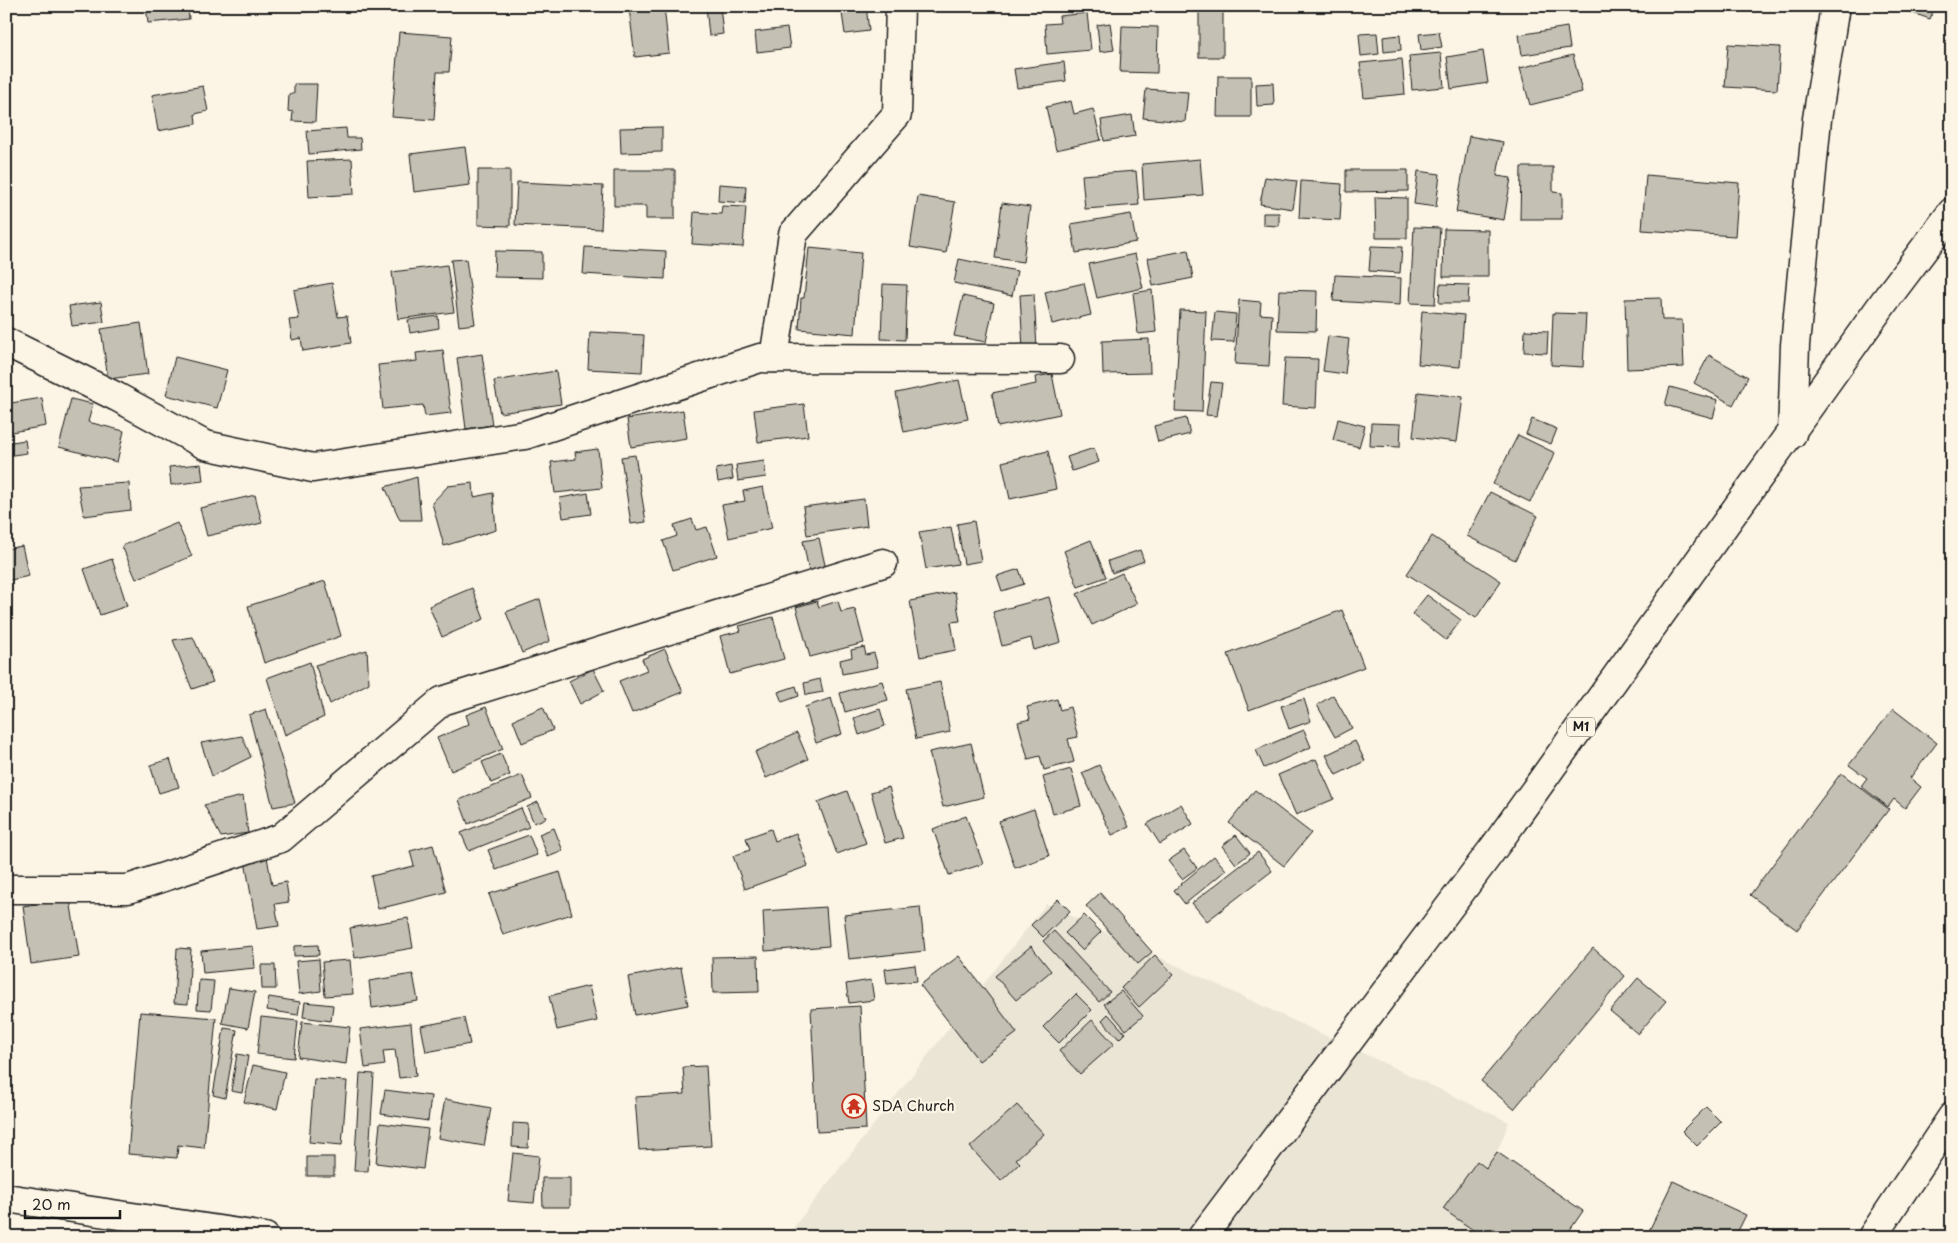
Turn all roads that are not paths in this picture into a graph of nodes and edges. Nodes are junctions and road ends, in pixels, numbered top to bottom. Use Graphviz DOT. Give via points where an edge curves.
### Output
graph roads {
  1 [pos="900,6"];
  2 [pos="1835,6"];
  3 [pos="1952,212"];
  4 [pos="6,342"];
  5 [pos="774,358"];
  6 [pos="1060,359"];
  7 [pos="1792,434"];
  8 [pos="883,563"];
  9 [pos="6,889"];
  10 [pos="1952,1117"];
  11 [pos="6,1198"];
  12 [pos="265,1237"];
  13 [pos="1202,1237"];
  14 [pos="1872,1237"];
  1 -- 5 [label="main road" via="897,114 793,234"];
  2 -- 7 [label="main road" via="1817,119 1795,345"];
  3 -- 7 [label="main road, M1" via="1884,302"];
  4 -- 5 [label="main road" via="205,445 313,468 525,435 760,358"];
  5 -- 6 [label="main road"];
  7 -- 13 [label="main road, M1" via="1498,842"];
  8 -- 9 [label="main road" via="442,701 281,838 128,889"];
  10 -- 14 [label="main road"];
  11 -- 12 [label="main road"];
}
